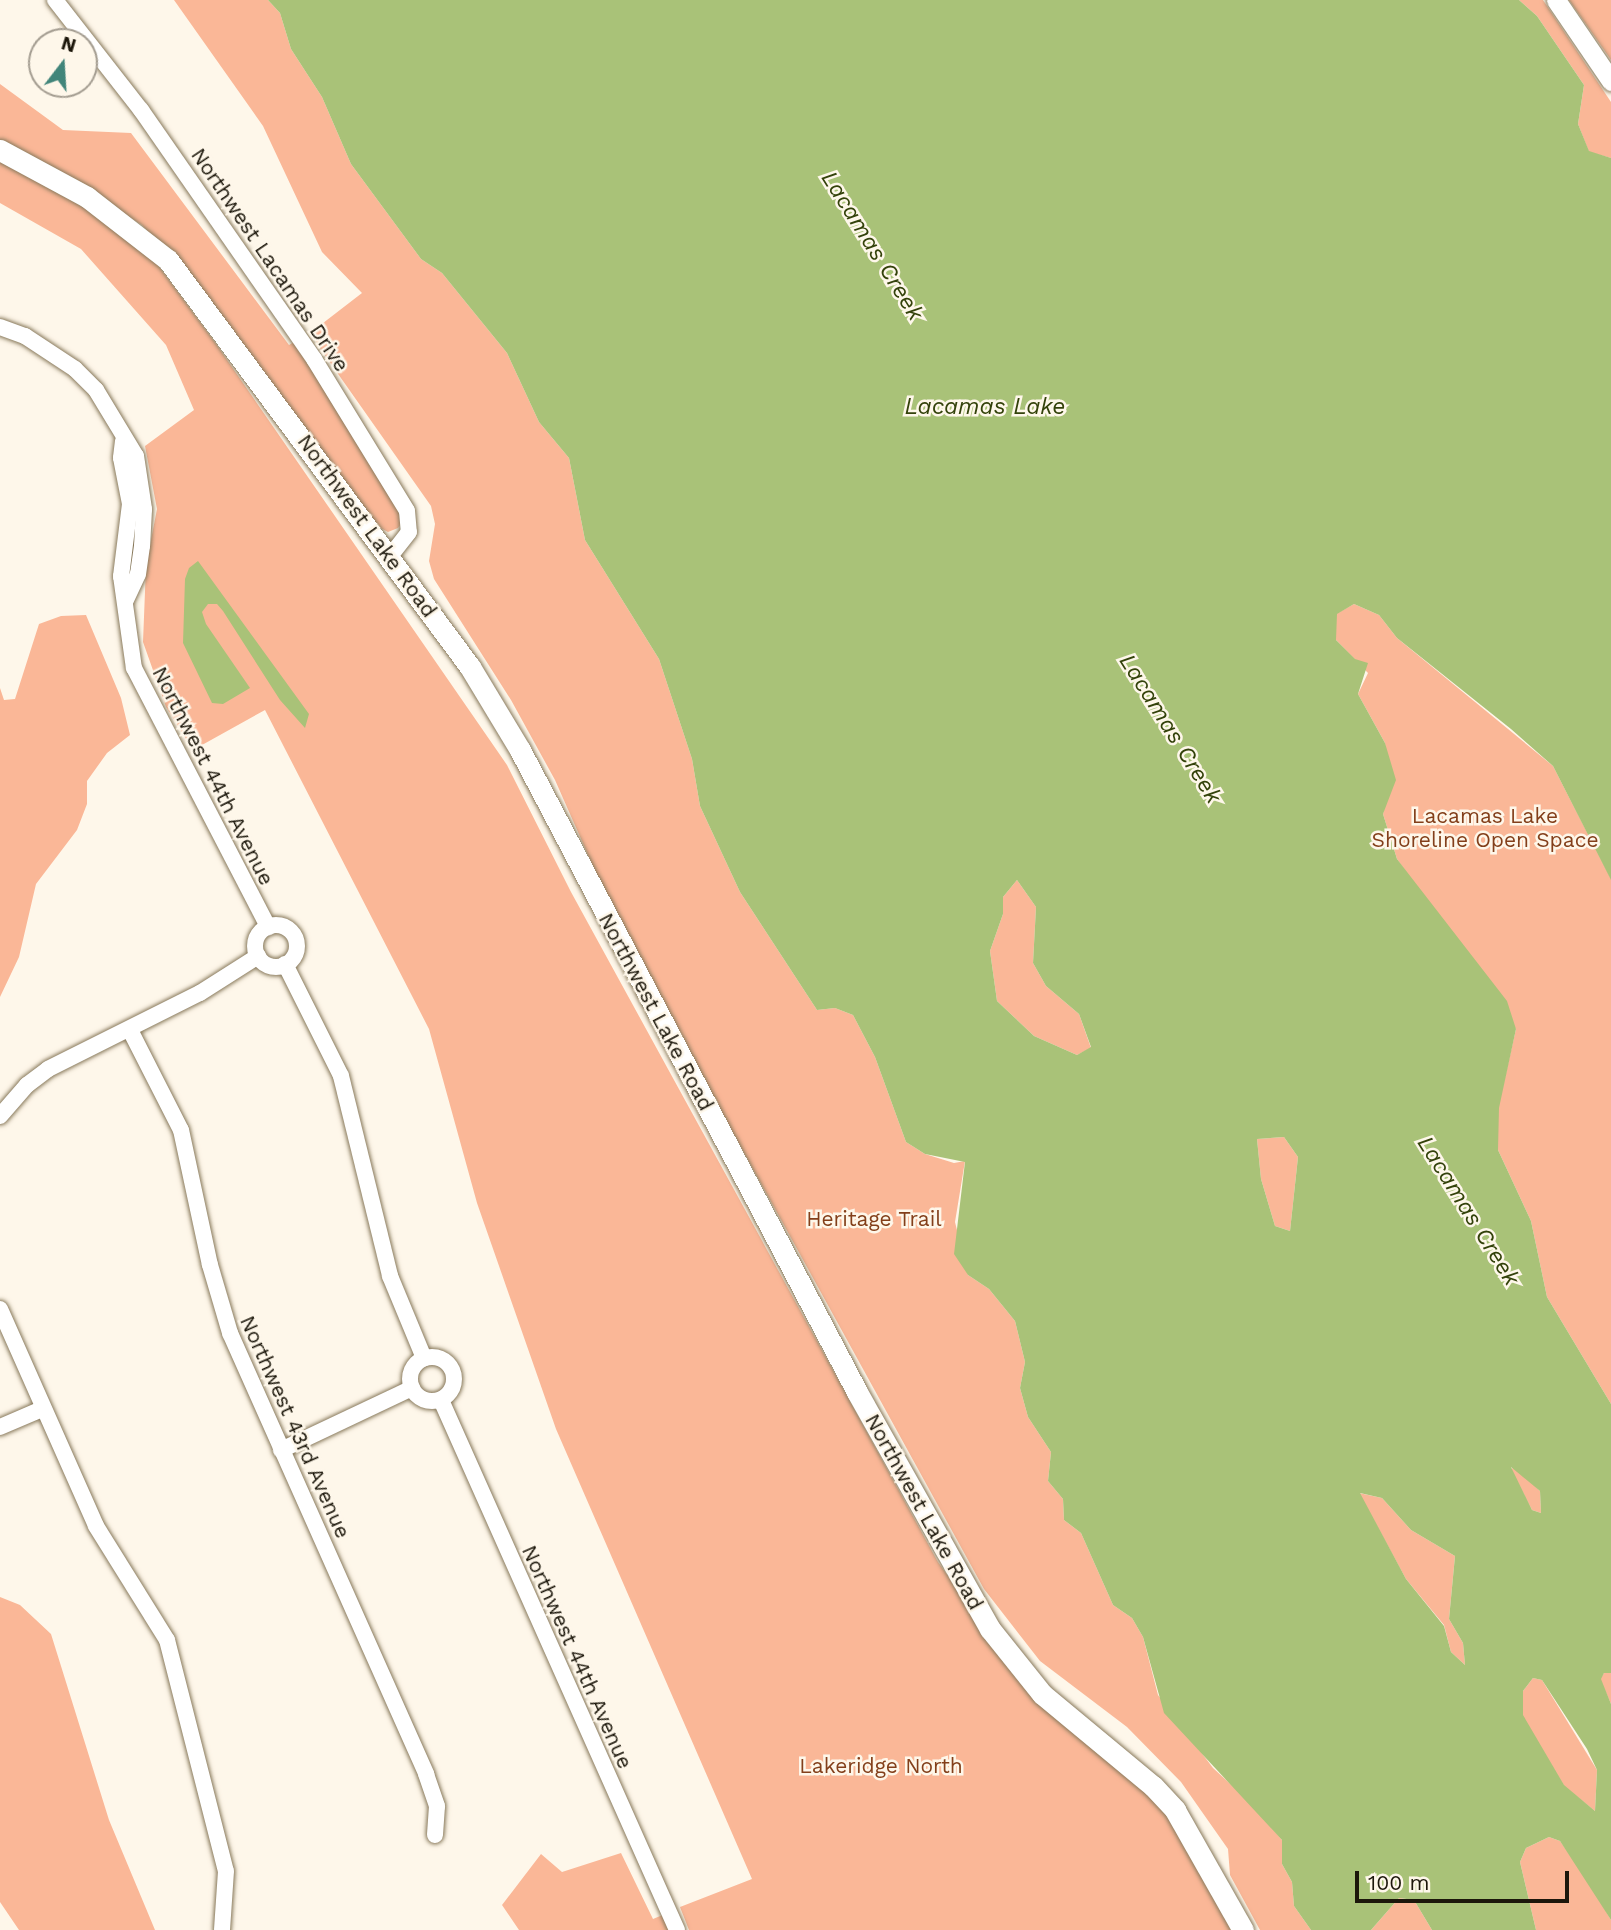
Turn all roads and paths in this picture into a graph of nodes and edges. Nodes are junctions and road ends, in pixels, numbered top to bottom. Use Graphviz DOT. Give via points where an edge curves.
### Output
graph roads {
  1 [pos="55,0"];
  2 [pos="1556,0"];
  3 [pos="1611,81"];
  4 [pos="0,150"];
  5 [pos="0,327"];
  6 [pos="390,556"];
  7 [pos="268,927"];
  8 [pos="258,956"];
  9 [pos="285,964"];
  10 [pos="130,1030"];
  11 [pos="0,1116"];
  12 [pos="0,1309"];
  13 [pos="424,1358"];
  14 [pos="412,1388"];
  15 [pos="441,1400"];
  16 [pos="41,1409"];
  17 [pos="0,1427"];
  18 [pos="281,1450"];
  19 [pos="435,1835"];
  20 [pos="222,1930"];
  21 [pos="677,1930"];
  22 [pos="1243,1930"];
  1 -- 6 [label="street, Northwest Lacamas Drive" via="141,110 314,359 407,511 409,532"];
  2 -- 3 [label="street"];
  4 -- 6 [label="main road, Northwest Lake Road" via="88,197 168,261"];
  5 -- 7 [label="street, Northwest 44th Avenue" via="25,335 75,369 96,390 136,456 144,509 138,574 125,600 126,631 142,686"];
  6 -- 22 [label="main road, Northwest Lake Road" via="470,667 520,750 844,1368 989,1629 1042,1694 1153,1786 1175,1810"];
  7 -- 8 [label="street" via="256,941"];
  7 -- 9 [label="street" via="283,926 295,937 296,953"];
  8 -- 9 [label="street" via="270,966"];
  8 -- 10 [label="street"];
  9 -- 13 [label="street" via="341,1076 390,1276"];
  10 -- 11 [label="street" via="48,1069"];
  10 -- 18 [label="street, Northwest 43rd Avenue" via="181,1130 222,1311"];
  12 -- 16 [label="street"];
  13 -- 14 [label="street" via="411,1373"];
  13 -- 15 [label="street" via="439,1357 452,1368 454,1385"];
  14 -- 15 [label="street" via="422,1399"];
  14 -- 18 [label="street"];
  15 -- 21 [label="street, Northwest 44th Avenue"];
  16 -- 17 [label="street"];
  16 -- 20 [label="street" via="96,1526 167,1640 226,1871"];
  18 -- 19 [label="street, Northwest 43rd Avenue" via="426,1774 437,1806"];
}
